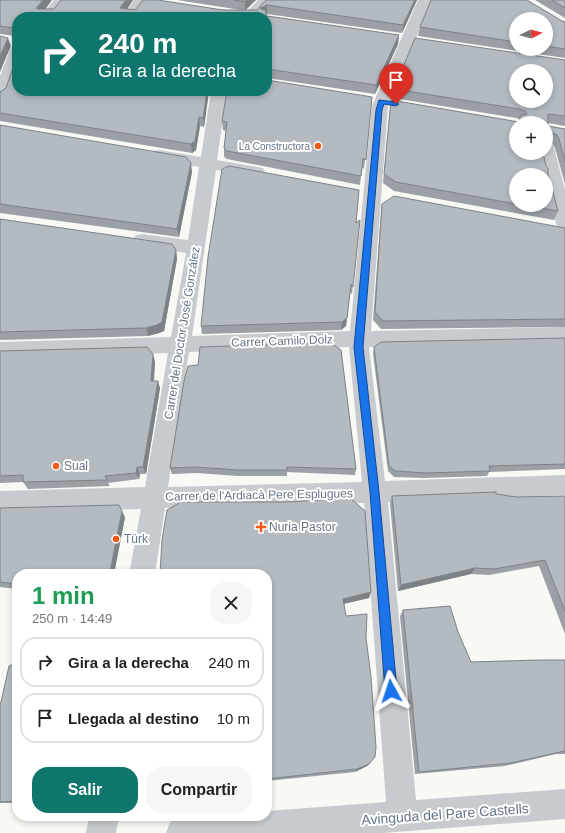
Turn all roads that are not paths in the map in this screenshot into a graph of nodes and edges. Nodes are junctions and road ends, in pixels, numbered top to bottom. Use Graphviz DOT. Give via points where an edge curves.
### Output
graph roads {
  1 [pos="61,0"];
  2 [pos="141,0"];
  3 [pos="265,0"];
  4 [pos="425,0"];
  5 [pos="156,2"];
  6 [pos="52,12"];
  7 [pos="133,12"];
  8 [pos="254,12"];
  9 [pos="12,64"];
  10 [pos="0,96"];
  11 [pos="218,96"];
  12 [pos="146,153"];
  13 [pos="548,160"];
  14 [pos="209,163"];
  15 [pos="271,175"];
  16 [pos="560,227"];
  17 [pos="125,238"];
  18 [pos="196,248"];
  19 [pos="565,335"];
  20 [pos="360,339"];
  21 [pos="180,344"];
  22 [pos="0,350"];
  23 [pos="565,485"];
  24 [pos="375,492"];
  25 [pos="155,497"];
  26 [pos="0,502"];
  27 [pos="143,569"];
  28 [pos="565,804"];
  29 [pos="402,817"];
  30 [pos="103,821"];
  31 [pos="101,833"];
  32 [pos="181,833"];
  1 -- 6 [label="street"];
  2 -- 5 [label="street"];
  2 -- 7 [label="street"];
  3 -- 8 [label="street"];
  4 -- 20 [label="street" via="380,101"];
  9 -- 10 [label="street"];
  11 -- 14 [label="street, Carrer del Doctor José González"];
  12 -- 14 [label="street"];
  13 -- 16 [label="street"];
  14 -- 15 [label="street"];
  14 -- 18 [label="street, Carrer del Doctor José González"];
  17 -- 18 [label="street"];
  18 -- 21 [label="street, Carrer del Doctor José González"];
  19 -- 20 [label="street, Carrer Camilo Dolz"];
  20 -- 21 [label="street, Carrer Camilo Dolz"];
  20 -- 24 [label="street"];
  21 -- 22 [label="street, Carrer Camilo Dolz"];
  21 -- 25 [label="street, Carrer del Doctor José González"];
  23 -- 24 [label="street, Carrer de l'Ardiacà Pere Esplugues"];
  24 -- 25 [label="street, Carrer de l'Ardiacà Pere Esplugues"];
  24 -- 29 [label="street"];
  25 -- 26 [label="street, Carrer de l'Ardiacà Pere Esplugues"];
  25 -- 27 [label="street, Carrer del Doctor José González"];
  28 -- 29 [label="street, Avinguda del Pare Castells"];
  29 -- 32 [label="street, Avinguda del Pare Castells"];
  30 -- 31 [label="street"];
}
